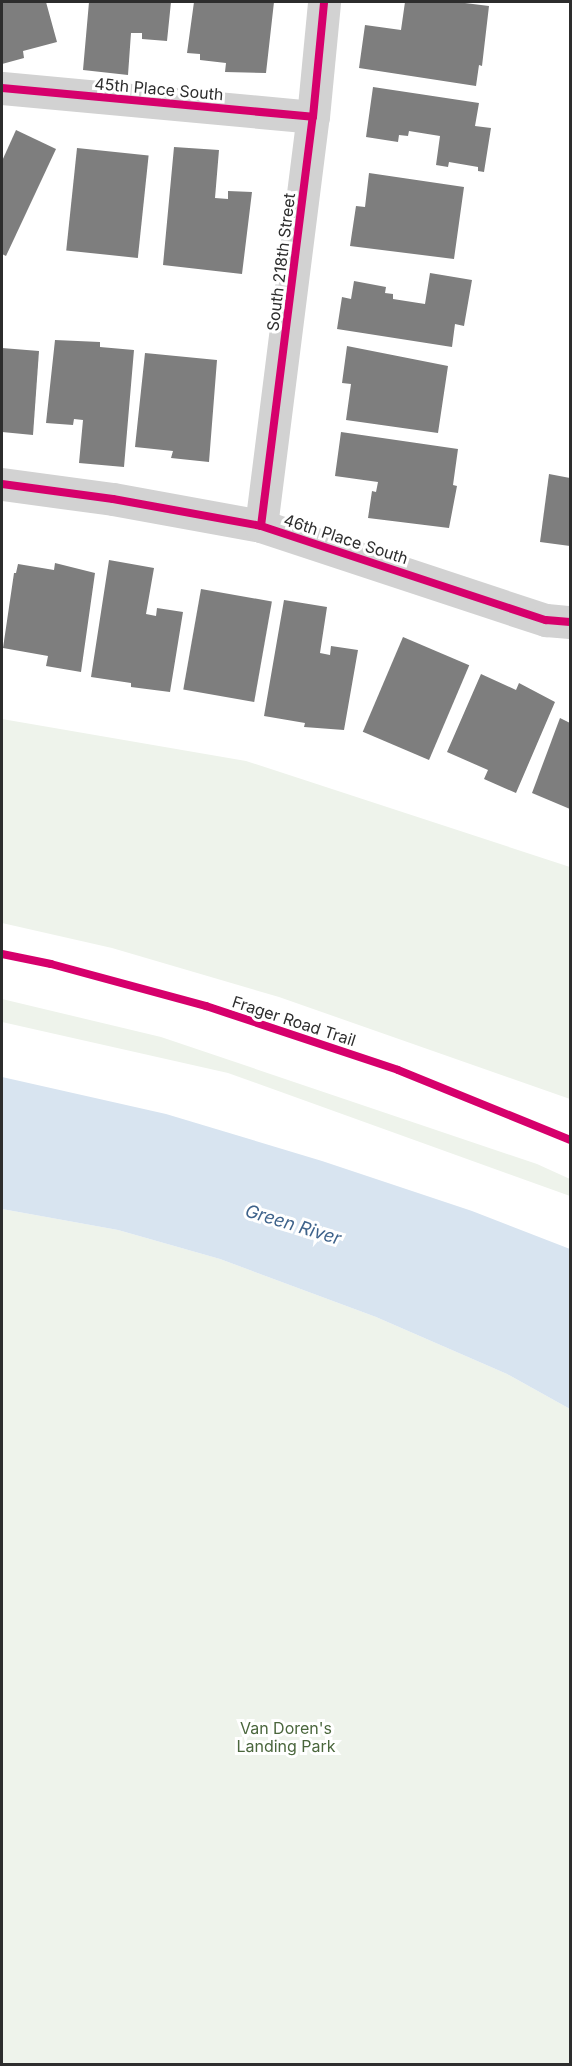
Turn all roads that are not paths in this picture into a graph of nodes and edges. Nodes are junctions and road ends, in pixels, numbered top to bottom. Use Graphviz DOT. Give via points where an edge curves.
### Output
graph roads {
  1 [pos="324,2"];
  2 [pos="2,88"];
  3 [pos="313,117"];
  4 [pos="2,484"];
  5 [pos="261,525"];
  6 [pos="570,622"];
  1 -- 3 [label="street, South 218th Street"];
  2 -- 3 [label="street, 45th Place South"];
  3 -- 5 [label="street, South 218th Street"];
  4 -- 5 [label="street, 46th Place South"];
  5 -- 6 [label="street, 46th Place South" via="546,620"];
}
